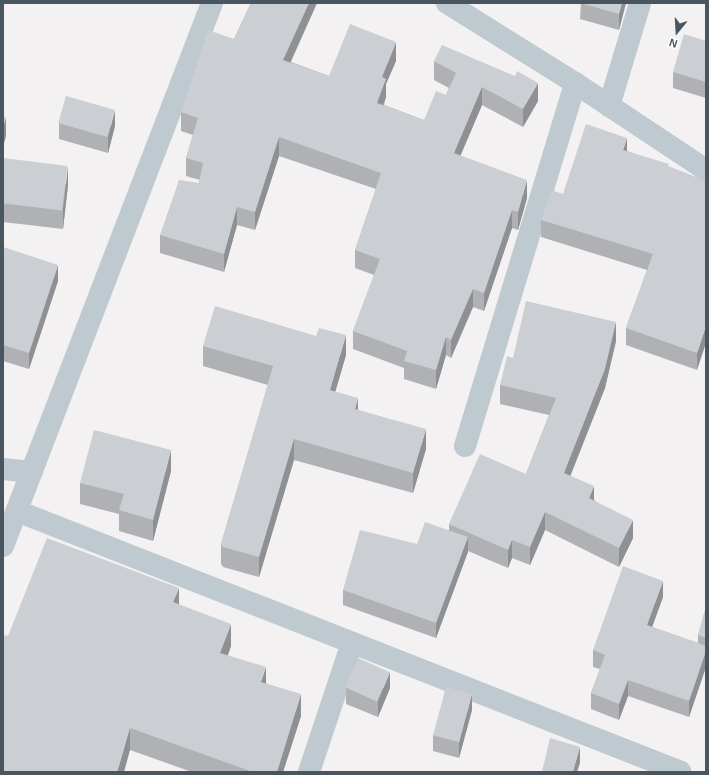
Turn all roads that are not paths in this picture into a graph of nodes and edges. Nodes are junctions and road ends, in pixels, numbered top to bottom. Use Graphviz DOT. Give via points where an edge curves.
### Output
graph roads {
  1 [pos="212,3"];
  2 [pos="447,3"];
  3 [pos="640,3"];
  4 [pos="575,83"];
  5 [pos="609,106"];
  6 [pos="706,170"];
  7 [pos="465,446"];
  8 [pos="3,469"];
  9 [pos="32,472"];
  10 [pos="17,512"];
  11 [pos="3,546"];
  12 [pos="352,643"];
  13 [pos="309,772"];
  14 [pos="681,772"];
  1 -- 9 [label="street"];
  2 -- 4 [label="street"];
  3 -- 5 [label="street"];
  4 -- 5 [label="street"];
  4 -- 7 [label="street"];
  5 -- 6 [label="street"];
  8 -- 9 [label="street"];
  9 -- 10 [label="street"];
  10 -- 11 [label="street"];
  10 -- 12 [label="street"];
  12 -- 13 [label="street"];
  12 -- 14 [label="street"];
}
